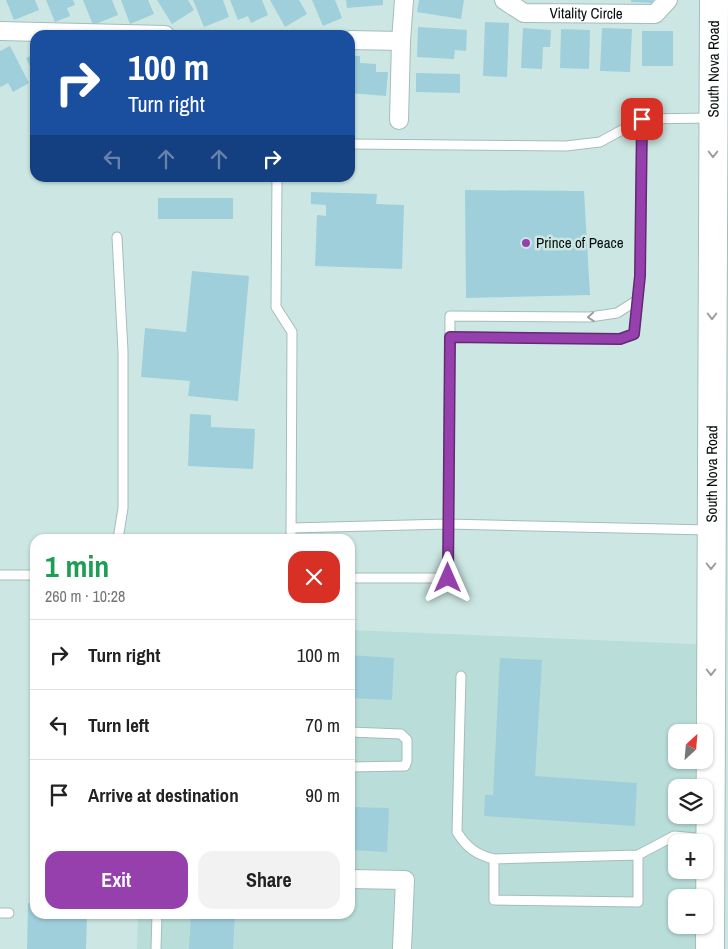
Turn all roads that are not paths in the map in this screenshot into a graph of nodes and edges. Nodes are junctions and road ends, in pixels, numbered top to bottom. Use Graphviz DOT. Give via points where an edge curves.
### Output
graph roads {
  1 [pos="404,0"];
  2 [pos="504,0"];
  3 [pos="668,0"];
  4 [pos="714,0"];
  5 [pos="0,31"];
  6 [pos="30,32"];
  7 [pos="355,40"];
  8 [pos="401,41"];
  9 [pos="713,118"];
  10 [pos="642,119"];
  11 [pos="399,120"];
  12 [pos="355,144"];
  13 [pos="277,182"];
  14 [pos="117,237"];
  15 [pos="636,302"];
  16 [pos="450,337"];
  17 [pos="448,524"];
  18 [pos="291,528"];
  19 [pos="711,530"];
  20 [pos="119,534"];
  21 [pos="291,534"];
  22 [pos="0,575"];
  23 [pos="30,575"];
  24 [pos="355,578"];
  25 [pos="462,676"];
  26 [pos="710,715"];
  27 [pos="355,732"];
  28 [pos="728,755"];
  29 [pos="355,767"];
  30 [pos="710,834"];
  31 [pos="668,839"];
  32 [pos="638,856"];
  33 [pos="494,859"];
  34 [pos="355,879"];
  35 [pos="710,879"];
  36 [pos="157,919"];
  37 [pos="156,949"];
  38 [pos="402,949"];
  39 [pos="710,949"];
  1 -- 8 [label="street"];
  2 -- 3 [label="street, Vitality Circle" via="524,13 656,14"];
  4 -- 9 [label="main road, South Nova Road"];
  5 -- 6 [label="street"];
  7 -- 8 [label="street"];
  8 -- 11 [label="street"];
  9 -- 10 [label="lane"];
  9 -- 19 [label="main road, South Nova Road, one-way"];
  10 -- 12 [label="lane" via="600,142 566,146"];
  10 -- 15 [label="lane" via="640,276"];
  13 -- 18 [label="lane" via="276,307 292,332"];
  14 -- 20 [label="lane" via="123,351 123,508"];
  15 -- 16 [label="lane, one-way" via="616,314 590,317 450,316"];
  15 -- 16 [label="lane" via="634,334 620,339"];
  16 -- 17 [label="lane"];
  17 -- 18 [label="lane"];
  17 -- 19 [label="lane"];
  17 -- 24 [label="lane" via="448,578"];
  18 -- 21 [label="lane"];
  19 -- 26 [label="main road, South Nova Road, one-way"];
  22 -- 23 [label="lane"];
  25 -- 33 [label="lane" via="457,832 465,845 481,856"];
  26 -- 28 [label="main road"];
  26 -- 30 [label="main road, South Nova Road"];
  27 -- 29 [label="lane" via="402,734 407,740 405,766"];
  31 -- 32 [label="lane"];
  32 -- 33 [label="lane"];
  32 -- 33 [label="lane" via="638,902 494,900"];
  34 -- 38 [label="street" via="405,880"];
  35 -- 39 [label="main road, South Nova Road"];
  36 -- 37 [label="lane"];
}
